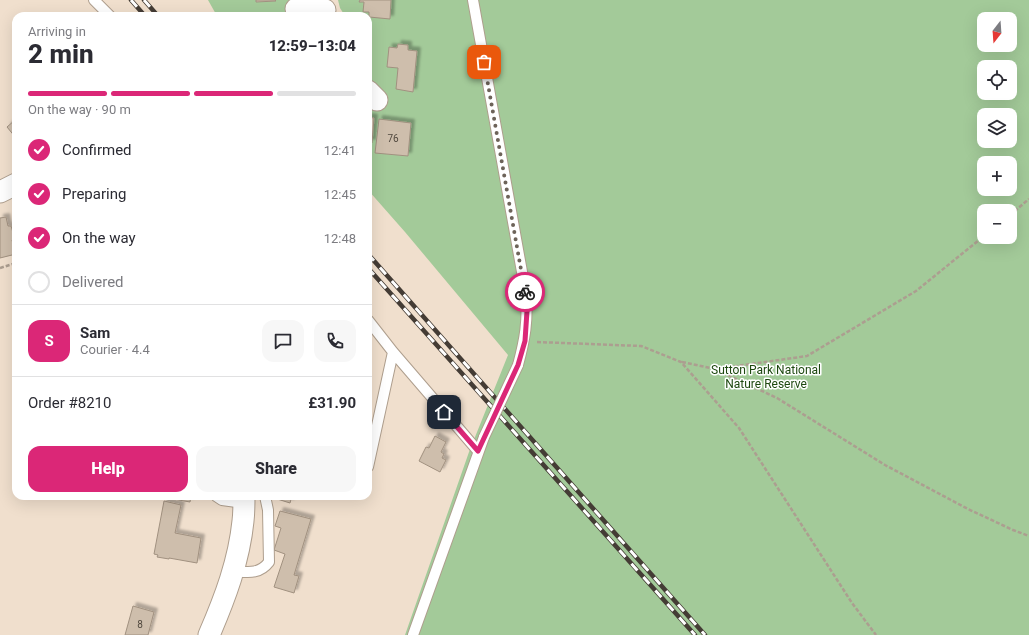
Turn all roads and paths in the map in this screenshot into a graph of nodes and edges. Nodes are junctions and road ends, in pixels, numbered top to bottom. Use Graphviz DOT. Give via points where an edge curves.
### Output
graph roads {
  1 [pos="94,0"];
  2 [pos="473,0"];
  3 [pos="327,9"];
  4 [pos="296,10"];
  5 [pos="106,12"];
  6 [pos="12,186"];
  7 [pos="0,192"];
  8 [pos="1029,200"];
  9 [pos="1017,209"];
  10 [pos="977,242"];
  11 [pos="12,264"];
  12 [pos="0,268"];
  13 [pos="372,325"];
  14 [pos="525,341"];
  15 [pos="393,352"];
  16 [pos="681,362"];
  17 [pos="715,369"];
  18 [pos="372,449"];
  19 [pos="478,451"];
  20 [pos="222,500"];
  21 [pos="244,500"];
  22 [pos="266,500"];
  23 [pos="1029,536"];
  24 [pos="233,571"];
  25 [pos="209,635"];
  26 [pos="413,635"];
  27 [pos="876,635"];
  1 -- 5 [label="lane"];
  2 -- 14 [label="lane" via="526,294"];
  3 -- 4 [label="street"];
  6 -- 7 [label="street"];
  8 -- 9 [label="path"];
  10 -- 17 [label="path" via="916,291 807,356"];
  11 -- 12 [label="path"];
  13 -- 15 [label="lane"];
  14 -- 16 [label="path" via="641,346"];
  14 -- 19 [label="lane, bridge" via="518,365"];
  15 -- 18 [label="lane"];
  15 -- 19 [label="lane"];
  16 -- 17 [label="path"];
  16 -- 27 [label="path" via="739,428 852,604"];
  17 -- 23 [label="path" via="777,398 885,465 968,509"];
  19 -- 26 [label="lane"];
  20 -- 21 [label="lane"];
  21 -- 24 [label="street" via="244,520"];
  22 -- 24 [label="lane" via="269,562 254,573"];
  24 -- 25 [label="street"];
}
